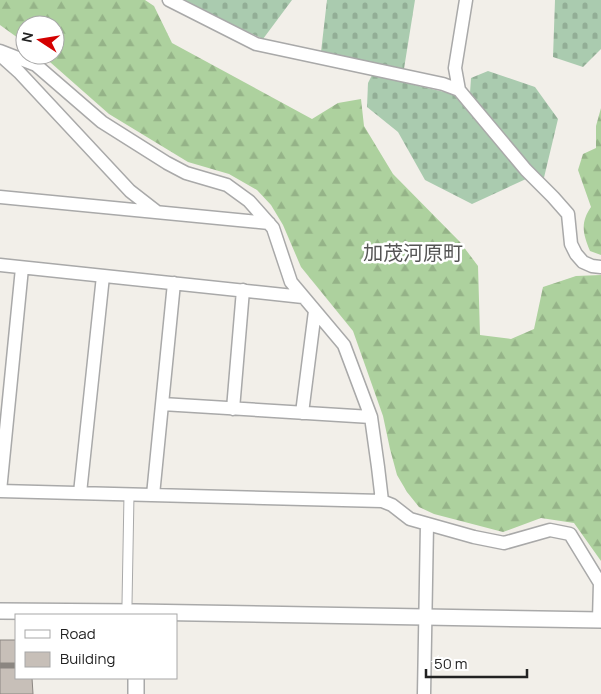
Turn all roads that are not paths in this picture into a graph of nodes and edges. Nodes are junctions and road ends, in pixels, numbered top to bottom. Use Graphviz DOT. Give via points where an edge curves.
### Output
graph roads {
  1 [pos="466,0"];
  2 [pos="173,1"];
  3 [pos="0,53"];
  4 [pos="460,90"];
  5 [pos="0,197"];
  6 [pos="157,212"];
  7 [pos="269,223"];
  8 [pos="0,265"];
  9 [pos="601,267"];
  10 [pos="22,268"];
  11 [pos="103,276"];
  12 [pos="174,283"];
  13 [pos="243,290"];
  14 [pos="303,296"];
  15 [pos="315,311"];
  16 [pos="162,404"];
  17 [pos="233,409"];
  18 [pos="302,413"];
  19 [pos="370,417"];
  20 [pos="0,491"];
  21 [pos="80,493"];
  22 [pos="129,494"];
  23 [pos="153,495"];
  24 [pos="382,501"];
  25 [pos="426,524"];
  26 [pos="133,610"];
  27 [pos="0,611"];
  28 [pos="426,618"];
  29 [pos="600,620"];
  30 [pos="136,679"];
  31 [pos="136,694"];
  32 [pos="424,694"];
  1 -- 4 [label="street" via="456,68"];
  2 -- 4 [label="street" via="256,44"];
  3 -- 6 [label="street" via="130,191"];
  3 -- 7 [label="street" via="36,65 102,122 167,164 227,185 249,201"];
  4 -- 9 [label="street" via="526,170 568,214 571,244 576,254 583,262"];
  5 -- 6 [label="street"];
  6 -- 7 [label="street"];
  7 -- 14 [label="street" via="291,282"];
  8 -- 10 [label="street"];
  10 -- 11 [label="street"];
  10 -- 20 [label="street"];
  11 -- 12 [label="street"];
  11 -- 21 [label="street"];
  12 -- 13 [label="street"];
  12 -- 16 [label="street"];
  13 -- 14 [label="street"];
  13 -- 17 [label="street"];
  14 -- 15 [label="street"];
  15 -- 18 [label="street"];
  15 -- 19 [label="street" via="344,345"];
  16 -- 17 [label="street"];
  16 -- 23 [label="street"];
  17 -- 18 [label="street"];
  18 -- 19 [label="street"];
  19 -- 24 [label="street"];
  20 -- 21 [label="street"];
  21 -- 22 [label="street"];
  22 -- 23 [label="street"];
  22 -- 26 [label="street"];
  23 -- 24 [label="street"];
  24 -- 25 [label="street" via="410,519"];
  25 -- 28 [label="street"];
  25 -- 29 [label="street" via="504,543 550,530 570,534 600,583"];
  26 -- 27 [label="street"];
  26 -- 28 [label="street"];
  28 -- 29 [label="street"];
  28 -- 32 [label="street"];
  30 -- 31 [label="street"];
}
